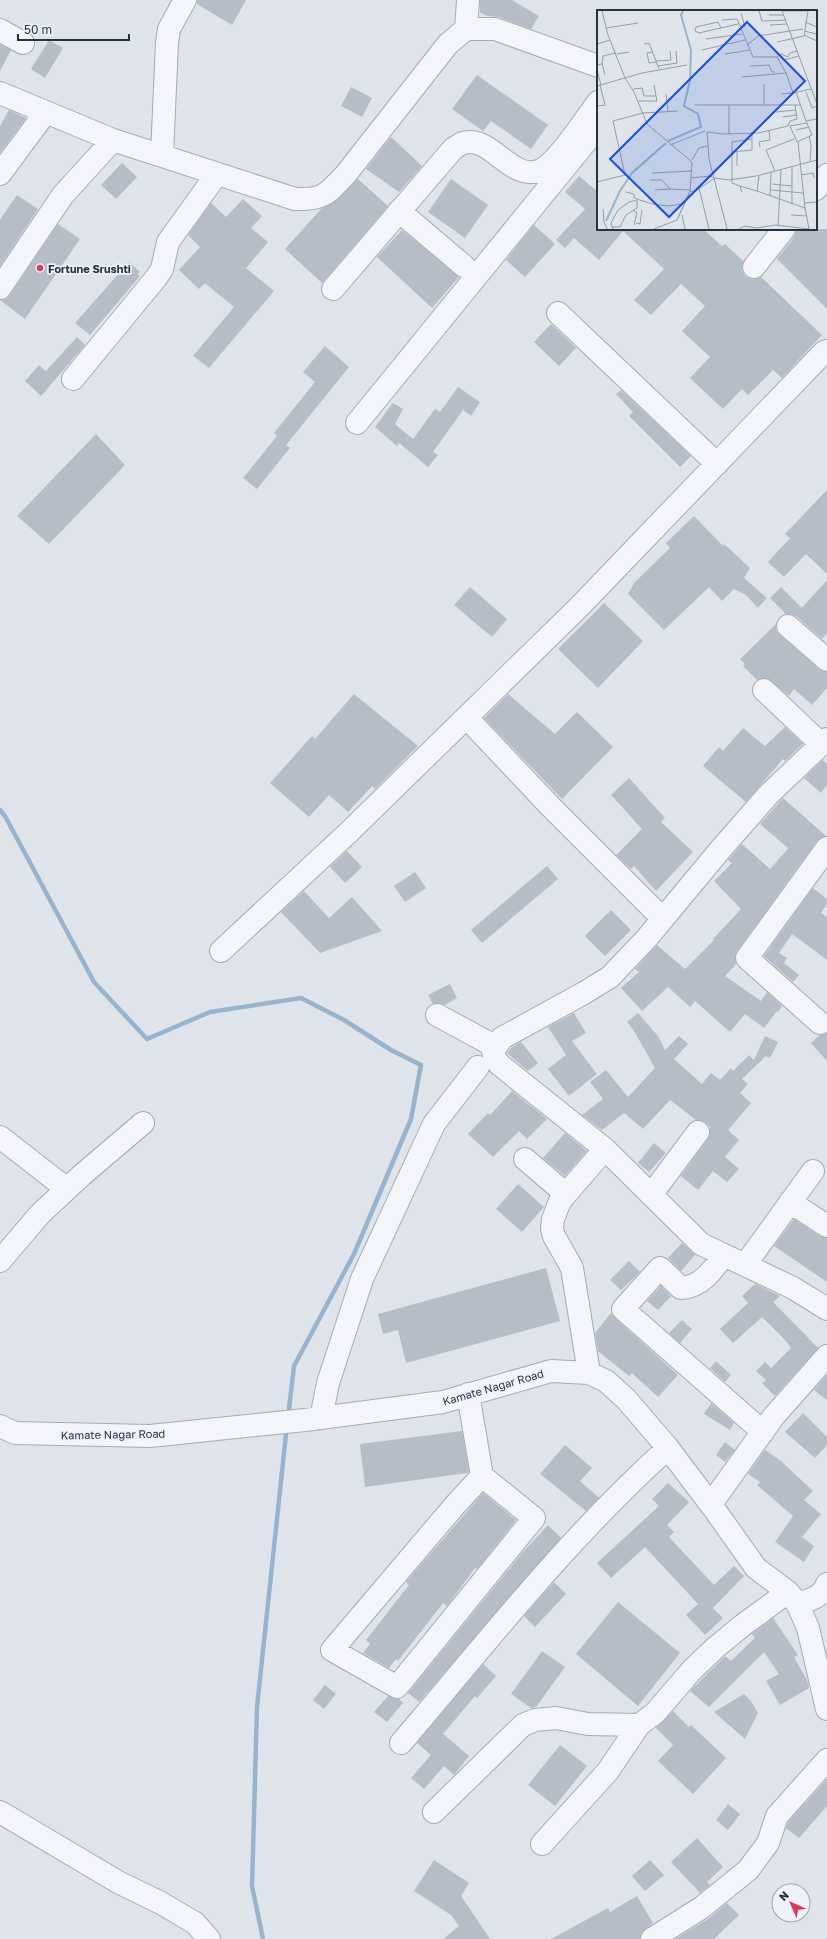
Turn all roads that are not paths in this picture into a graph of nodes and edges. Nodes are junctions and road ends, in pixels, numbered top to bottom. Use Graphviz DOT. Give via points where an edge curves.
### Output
graph roads {
  1 [pos="185,0"];
  2 [pos="468,0"];
  3 [pos="466,29"];
  4 [pos="0,30"];
  5 [pos="23,43"];
  6 [pos="597,66"];
  7 [pos="0,93"];
  8 [pos="597,103"];
  9 [pos="46,112"];
  10 [pos="597,128"];
  11 [pos="113,140"];
  12 [pos="162,155"];
  13 [pos="817,165"];
  14 [pos="827,170"];
  15 [pos="0,174"];
  16 [pos="217,174"];
  17 [pos="827,175"];
  18 [pos="817,188"];
  19 [pos="399,211"];
  20 [pos="783,230"];
  21 [pos="464,266"];
  22 [pos="754,267"];
  23 [pos="0,288"];
  24 [pos="333,289"];
  25 [pos="558,313"];
  26 [pos="827,350"];
  27 [pos="74,379"];
  28 [pos="357,423"];
  29 [pos="717,464"];
  30 [pos="788,626"];
  31 [pos="827,660"];
  32 [pos="764,690"];
  33 [pos="467,718"];
  34 [pos="824,746"];
  35 [pos="827,848"];
  36 [pos="662,919"];
  37 [pos="221,951"];
  38 [pos="438,1015"];
  39 [pos="825,1024"];
  40 [pos="496,1044"];
  41 [pos="478,1067"];
  42 [pos="143,1124"];
  43 [pos="698,1132"];
  44 [pos="0,1138"];
  45 [pos="605,1149"];
  46 [pos="526,1159"];
  47 [pos="813,1171"];
  48 [pos="67,1189"];
  49 [pos="566,1194"];
  50 [pos="651,1195"];
  51 [pos="790,1202"];
  52 [pos="827,1226"];
  53 [pos="724,1255"];
  54 [pos="750,1259"];
  55 [pos="0,1261"];
  56 [pos="827,1299"];
  57 [pos="827,1310"];
  58 [pos="827,1356"];
  59 [pos="589,1373"];
  60 [pos="468,1394"];
  61 [pos="321,1418"];
  62 [pos="0,1426"];
  63 [pos="763,1432"];
  64 [pos="668,1448"];
  65 [pos="482,1476"];
  66 [pos="711,1504"];
  67 [pos="827,1584"];
  68 [pos="792,1598"];
  69 [pos="817,1632"];
  70 [pos="827,1709"];
  71 [pos="639,1725"];
  72 [pos="401,1743"];
  73 [pos="827,1760"];
  74 [pos="0,1812"];
  75 [pos="434,1812"];
  76 [pos="542,1844"];
  77 [pos="209,1939"];
  78 [pos="652,1939"];
  1 -- 12 [label="street" via="169,30 167,43"];
  2 -- 3 [label="street"];
  3 -- 6 [label="street" via="495,29"];
  3 -- 16 [label="street" via="448,44 346,174 327,193 313,200 295,200"];
  4 -- 5 [label="street"];
  7 -- 9 [label="street"];
  8 -- 19 [label="street" via="554,160 540,170 528,172 516,169 480,144 464,142 453,149"];
  9 -- 11 [label="street"];
  9 -- 15 [label="street"];
  10 -- 28 [label="street"];
  11 -- 12 [label="street"];
  11 -- 23 [label="street" via="63,195"];
  12 -- 16 [label="street"];
  13 -- 14 [label="street"];
  16 -- 27 [label="street" via="168,242 162,269 156,278"];
  17 -- 18 [label="street"];
  19 -- 21 [label="street"];
  19 -- 24 [label="street"];
  20 -- 22 [label="street"];
  25 -- 29 [label="street"];
  26 -- 29 [label="street"];
  29 -- 33 [label="street"];
  30 -- 31 [label="street"];
  32 -- 34 [label="street"];
  33 -- 36 [label="street"];
  33 -- 37 [label="street"];
  34 -- 36 [label="street" via="769,794"];
  35 -- 39 [label="street" via="747,958"];
  36 -- 40 [label="street" via="610,977 509,1033"];
  38 -- 40 [label="street" via="487,1042"];
  40 -- 45 [label="street" via="495,1059 500,1065"];
  41 -- 61 [label="street" via="434,1124 362,1278 328,1383"];
  42 -- 48 [label="street"];
  43 -- 50 [label="street"];
  44 -- 48 [label="street"];
  45 -- 49 [label="street"];
  45 -- 50 [label="street"];
  46 -- 49 [label="street"];
  47 -- 51 [label="street"];
  48 -- 55 [label="street" via="40,1214"];
  49 -- 59 [label="street" via="556,1209 552,1229 572,1268"];
  50 -- 53 [label="street" via="701,1244"];
  51 -- 52 [label="street"];
  51 -- 54 [label="street"];
  53 -- 54 [label="street"];
  53 -- 63 [label="street" via="708,1276 689,1287 682,1288 660,1268 623,1309"];
  54 -- 56 [label="street"];
  54 -- 57 [label="street"];
  58 -- 63 [label="street"];
  59 -- 60 [label="street, Kamate Nagar Road" via="550,1371"];
  59 -- 64 [label="street, Kamate Nagar Road" via="606,1380"];
  60 -- 61 [label="street, Kamate Nagar Road" via="443,1402"];
  60 -- 65 [label="street"];
  61 -- 62 [label="street, Kamate Nagar Road" via="150,1436 15,1433"];
  63 -- 66 [label="street"];
  64 -- 66 [label="street, Kamate Nagar Road"];
  64 -- 72 [label="street" via="574,1540"];
  65 -- 65 [label="street" via="534,1518 397,1687 332,1650"];
  66 -- 68 [label="street, Kamate Nagar Road" via="756,1568"];
  67 -- 68 [label="street" via="825,1590 812,1600"];
  68 -- 69 [label="street, Kamate Nagar Road"];
  68 -- 71 [label="street" via="743,1625 715,1648 655,1713"];
  69 -- 70 [label="street, Kamate Nagar Road"];
  71 -- 75 [label="street" via="588,1724 556,1718 535,1720 523,1725"];
  71 -- 76 [label="street" via="608,1771"];
  73 -- 78 [label="street" via="777,1816 768,1843 748,1870 701,1908"];
  74 -- 77 [label="street" via="118,1882 195,1923"];
}
